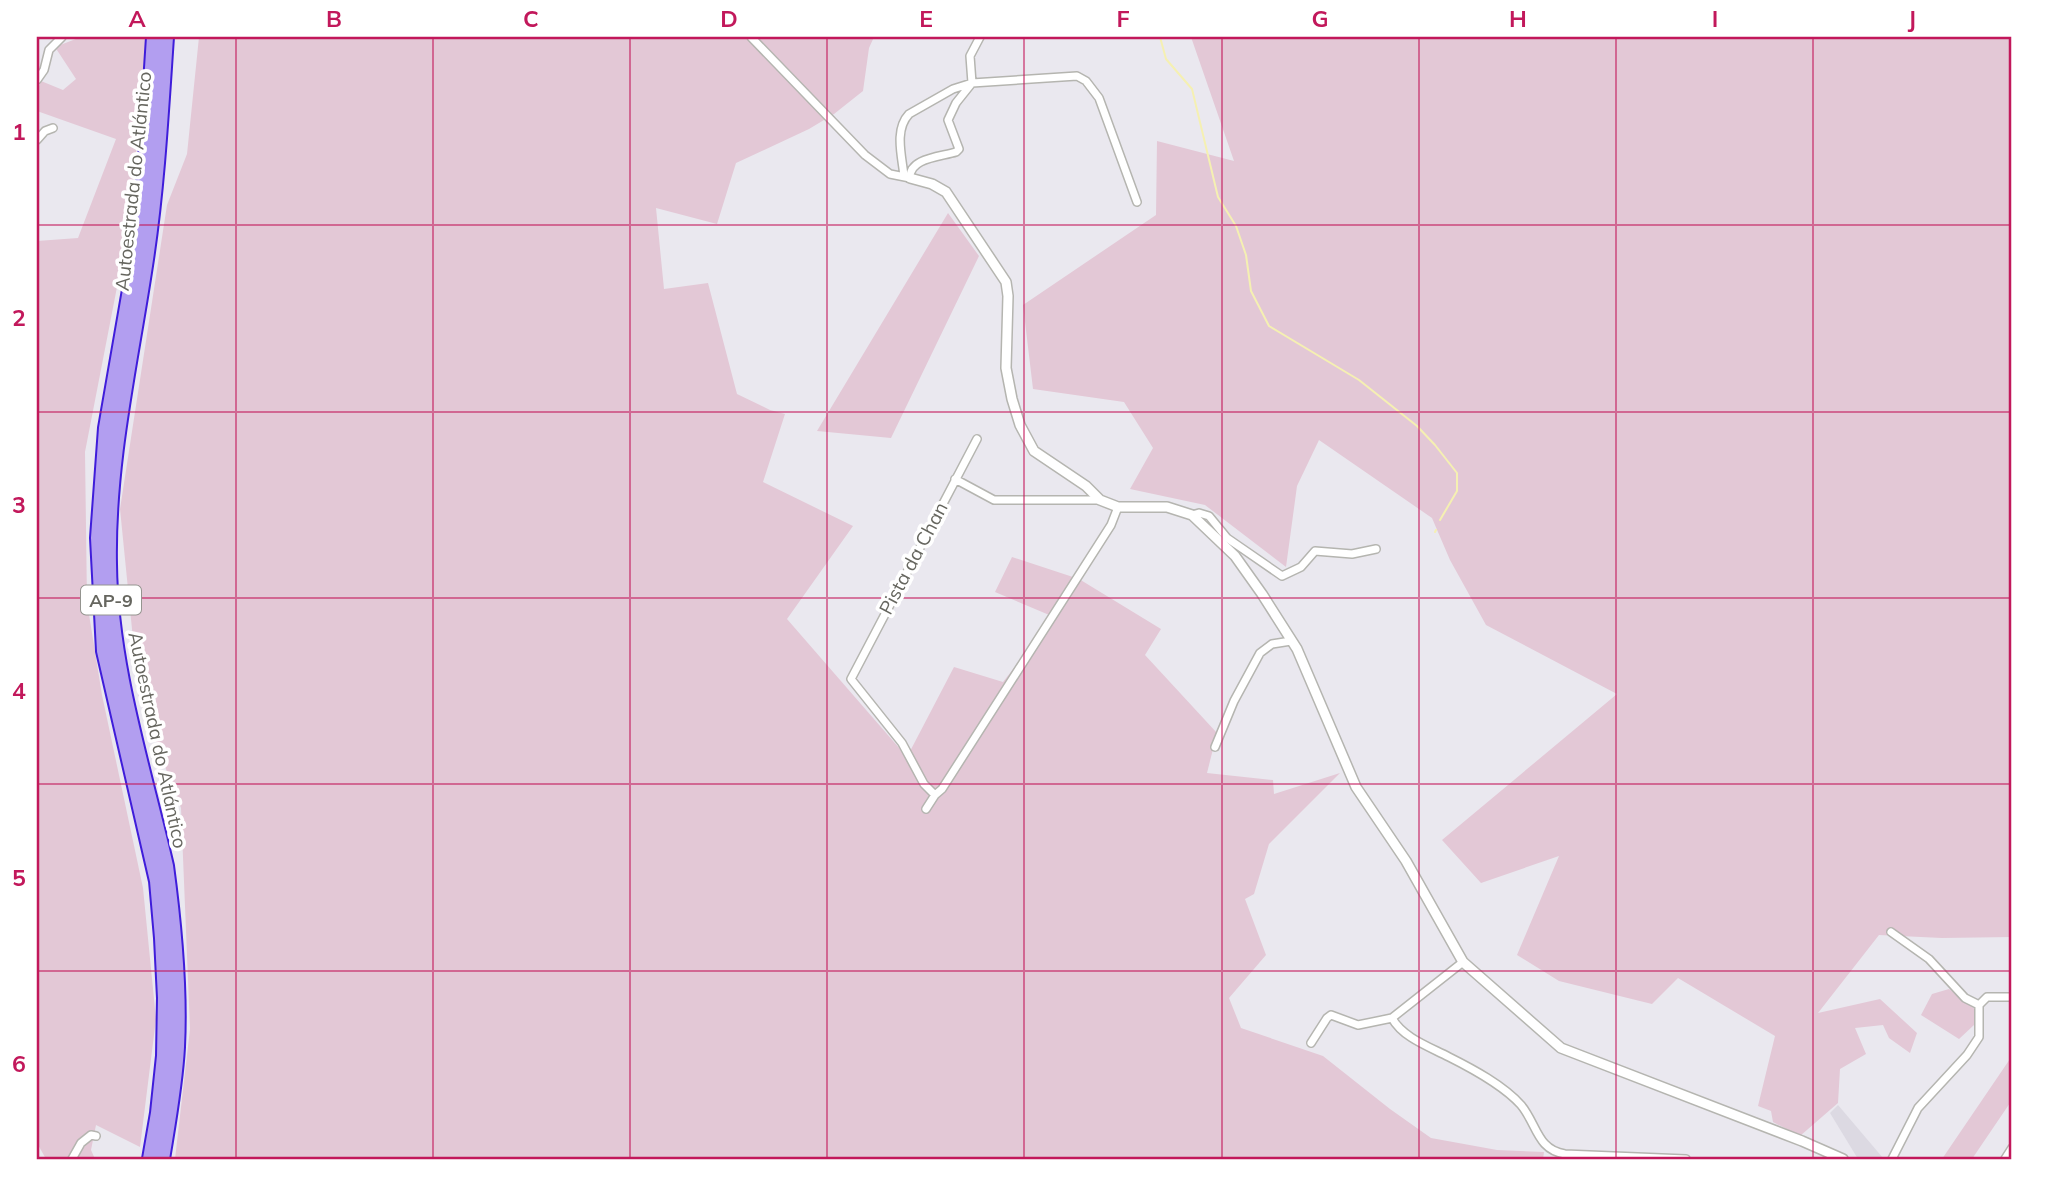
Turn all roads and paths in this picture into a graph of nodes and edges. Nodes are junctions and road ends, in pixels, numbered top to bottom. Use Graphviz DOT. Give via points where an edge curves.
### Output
graph roads {
  1 [pos="62,37"];
  2 [pos="154,37"];
  3 [pos="166,37"];
  4 [pos="751,37"];
  5 [pos="980,37"];
  6 [pos="37,80"];
  7 [pos="972,83"];
  8 [pos="53,128"];
  9 [pos="37,140"];
  10 [pos="907,177"];
  11 [pos="1137,202"];
  12 [pos="977,439"];
  13 [pos="955,479"];
  14 [pos="1100,500"];
  15 [pos="1118,507"];
  16 [pos="1192,515"];
  17 [pos="1376,549"];
  18 [pos="1291,641"];
  19 [pos="1215,747"];
  20 [pos="935,795"];
  21 [pos="926,809"];
  22 [pos="1891,932"];
  23 [pos="1463,962"];
  24 [pos="2012,997"];
  25 [pos="1979,1005"];
  26 [pos="1392,1018"];
  27 [pos="1311,1043"];
  28 [pos="96,1136"];
  29 [pos="2012,1148"];
  30 [pos="1613,1158"];
  31 [pos="72,1159"];
  32 [pos="150,1159"];
  33 [pos="162,1159"];
  34 [pos="1686,1159"];
  35 [pos="1843,1159"];
  36 [pos="1892,1159"];
  37 [pos="2005,1159"];
  1 -- 6 [label="street" via="49,50"];
  2 -- 32 [label="highway, Autoestrada do Atlántico / AP-9" via="137,248 106,428 98,538 104,651 157,881 162,939 164,1056"];
  3 -- 33 [label="highway, Autoestrada do Atlántico / AP-9" via="146,258 116,436 109,563 116,650 166,866 174,944 177,1048"];
  4 -- 10 [label="street" via="865,155 890,174"];
  5 -- 7 [label="street" via="970,56"];
  7 -- 10 [label="street" via="906,116 900,134"];
  7 -- 10 [label="street" via="948,120 958,151 916,163"];
  7 -- 11 [label="street" via="1070,75 1086,81 1099,98"];
  8 -- 9 [label="street"];
  10 -- 14 [label="street" via="946,191 1006,282 1006,368 1026,438 1034,451"];
  12 -- 13 [label="street, Pista da Chan"];
  13 -- 14 [label="street" via="994,500"];
  13 -- 20 [label="street, Pista da Chan" via="851,679 902,743"];
  14 -- 15 [label="street"];
  15 -- 16 [label="street" via="1167,508"];
  15 -- 20 [label="street" via="1089,560"];
  16 -- 17 [label="street" via="1209,516 1227,538 1282,576 1301,567 1315,551 1352,554"];
  16 -- 18 [label="street" via="1235,556"];
  18 -- 19 [label="street" via="1272,644 1260,653"];
  18 -- 23 [label="street" via="1356,787 1406,861"];
  20 -- 21 [label="street"];
  22 -- 25 [label="street" via="1929,960 1965,998"];
  23 -- 26 [label="street"];
  23 -- 35 [label="street" via="1561,1048"];
  24 -- 25 [label="street" via="1987,997"];
  25 -- 36 [label="street" via="1979,1037 1918,1108"];
  26 -- 27 [label="street" via="1358,1025 1331,1015"];
  26 -- 30 [label="street" via="1412,1038 1465,1065 1514,1098 1550,1151"];
  28 -- 31 [label="street" via="81,1143"];
  29 -- 37 [label="street"];
  30 -- 34 [label="street"];
}
